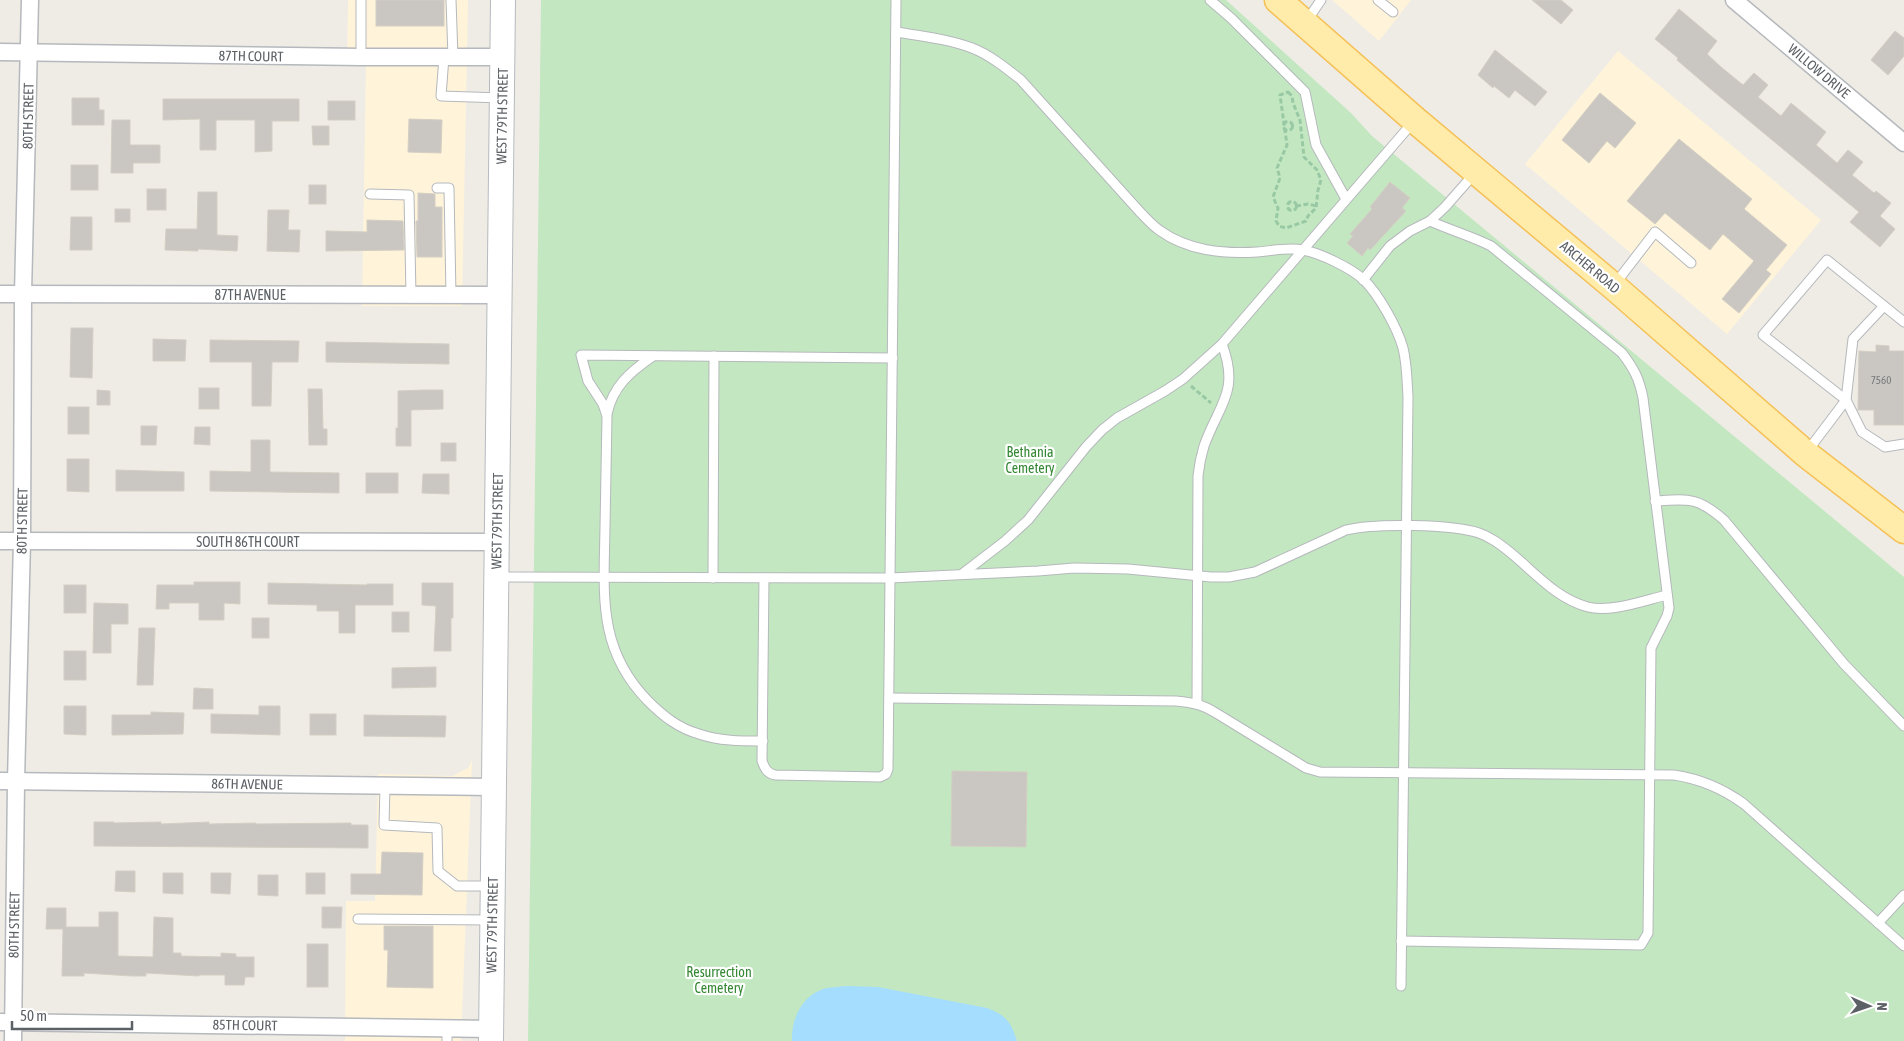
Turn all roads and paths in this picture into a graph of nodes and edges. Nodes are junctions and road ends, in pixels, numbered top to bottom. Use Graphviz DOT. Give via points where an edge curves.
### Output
graph roads {
  1 [pos="30,0"];
  2 [pos="361,0"];
  3 [pos="451,0"];
  4 [pos="503,0"];
  5 [pos="896,0"];
  6 [pos="1210,0"];
  7 [pos="1278,0"];
  8 [pos="1320,0"];
  9 [pos="1378,0"];
  10 [pos="1734,0"];
  11 [pos="1393,12"];
  12 [pos="1304,25"];
  13 [pos="896,32"];
  14 [pos="0,52"];
  15 [pos="29,52"];
  16 [pos="361,57"];
  17 [pos="448,57"];
  18 [pos="502,57"];
  19 [pos="502,98"];
  20 [pos="1415,120"];
  21 [pos="1283,126"];
  22 [pos="1293,127"];
  23 [pos="1300,128"];
  24 [pos="1904,143"];
  25 [pos="1476,171"];
  26 [pos="437,188"];
  27 [pos="370,194"];
  28 [pos="1346,199"];
  29 [pos="1316,206"];
  30 [pos="1278,208"];
  31 [pos="1430,221"];
  32 [pos="1303,250"];
  33 [pos="1691,263"];
  34 [pos="1363,280"];
  35 [pos="1613,286"];
  36 [pos="0,294"];
  37 [pos="24,294"];
  38 [pos="411,295"];
  39 [pos="451,295"];
  40 [pos="500,295"];
  41 [pos="1884,306"];
  42 [pos="1904,322"];
  43 [pos="1222,344"];
  44 [pos="653,356"];
  45 [pos="714,356"];
  46 [pos="893,358"];
  47 [pos="1183,379"];
  48 [pos="1846,400"];
  49 [pos="1221,412"];
  50 [pos="607,416"];
  51 [pos="1904,444"];
  52 [pos="1806,454"];
  53 [pos="1655,501"];
  54 [pos="1406,527"];
  55 [pos="1904,530"];
  56 [pos="0,541"];
  57 [pos="22,541"];
  58 [pos="496,542"];
  59 [pos="962,574"];
  60 [pos="1197,575"];
  61 [pos="496,577"];
  62 [pos="604,577"];
  63 [pos="712,578"];
  64 [pos="764,578"];
  65 [pos="890,578"];
  66 [pos="1667,595"];
  67 [pos="889,698"];
  68 [pos="1196,703"];
  69 [pos="1904,726"];
  70 [pos="763,741"];
  71 [pos="1403,773"];
  72 [pos="1649,776"];
  73 [pos="8,781"];
  74 [pos="385,785"];
  75 [pos="494,787"];
  76 [pos="492,886"];
  77 [pos="1904,895"];
  78 [pos="358,919"];
  79 [pos="492,920"];
  80 [pos="1878,923"];
  81 [pos="1401,942"];
  82 [pos="1904,946"];
  83 [pos="1402,986"];
  84 [pos="6,1022"];
  85 [pos="447,1035"];
  86 [pos="491,1035"];
  87 [pos="13,1041"];
  1 -- 15 [label="street, 80TH STREET"];
  2 -- 16 [label="lane"];
  3 -- 17 [label="lane"];
  4 -- 18 [label="main road, WEST 79TH STREET"];
  5 -- 13 [label="lane"];
  6 -- 28 [label="lane" via="1304,92 1316,145"];
  7 -- 12 [label="main road, ARCHER ROAD"];
  8 -- 12 [label="lane"];
  9 -- 11 [label="lane"];
  10 -- 24 [label="street, WILLOW DRIVE"];
  12 -- 20 [label="main road, ARCHER ROAD"];
  13 -- 32 [label="lane" via="973,48 998,62 1026,86 1140,212 1159,230 1184,244 1235,253"];
  13 -- 46 [label="lane"];
  14 -- 15 [label="street, 87TH COURT"];
  15 -- 16 [label="street, 87TH COURT"];
  15 -- 37 [label="street, 80TH STREET"];
  16 -- 17 [label="street, 87TH COURT"];
  17 -- 18 [label="street, 87TH COURT"];
  17 -- 19 [label="lane" via="441,96"];
  18 -- 19 [label="main road, WEST 79TH STREET"];
  19 -- 40 [label="main road, WEST 79TH STREET"];
  20 -- 25 [label="main road, ARCHER ROAD"];
  20 -- 28 [label="lane"];
  21 -- 22 [label="path" via="1288,131"];
  21 -- 22 [label="path" via="1288,121"];
  21 -- 23 [label="path" via="1280,96 1288,92 1292,96"];
  21 -- 30 [label="path" via="1287,145 1277,168 1280,178 1273,197"];
  22 -- 23 [label="path"];
  23 -- 29 [label="path" via="1304,157 1320,175"];
  25 -- 31 [label="lane"];
  25 -- 35 [label="main road, ARCHER ROAD"];
  26 -- 39 [label="lane" via="449,188"];
  27 -- 38 [label="lane" via="409,196"];
  28 -- 32 [label="lane"];
  29 -- 30 [label="path" via="1296,206 1290,202 1288,206"];
  29 -- 30 [label="path" via="1306,221 1286,228 1276,221"];
  31 -- 34 [label="lane" via="1390,246"];
  31 -- 53 [label="lane" via="1491,246 1622,353 1639,379"];
  32 -- 34 [label="lane" via="1343,266"];
  32 -- 43 [label="lane"];
  33 -- 35 [label="lane" via="1655,232"];
  34 -- 54 [label="lane" via="1381,302 1403,348 1408,397"];
  35 -- 52 [label="main road, ARCHER ROAD"];
  36 -- 37 [label="street, 87TH AVENUE"];
  37 -- 38 [label="street, 87TH AVENUE"];
  37 -- 57 [label="street, 80TH STREET"];
  38 -- 39 [label="street, 87TH AVENUE"];
  39 -- 40 [label="street, 87TH AVENUE"];
  40 -- 58 [label="main road, WEST 79TH STREET"];
  41 -- 42 [label="lane"];
  41 -- 48 [label="lane" via="1853,339"];
  41 -- 48 [label="lane" via="1827,260 1763,335"];
  43 -- 47 [label="lane"];
  43 -- 49 [label="lane" via="1228,360 1230,382"];
  44 -- 45 [label="lane"];
  44 -- 50 [label="lane" via="624,379 610,401"];
  44 -- 50 [label="lane" via="581,355 588,381"];
  45 -- 46 [label="lane"];
  45 -- 63 [label="lane"];
  46 -- 65 [label="lane"];
  47 -- 49 [label="path"];
  47 -- 59 [label="lane" via="1102,430 1028,520"];
  48 -- 51 [label="lane" via="1862,432 1885,447"];
  48 -- 52 [label="lane"];
  49 -- 60 [label="lane" via="1204,445 1198,476"];
  50 -- 62 [label="lane"];
  52 -- 55 [label="main road, ARCHER ROAD"];
  53 -- 66 [label="lane"];
  53 -- 69 [label="lane" via="1697,501 1724,520 1844,664"];
  54 -- 60 [label="lane" via="1353,528 1255,572 1229,576"];
  54 -- 66 [label="lane" via="1464,529 1480,534 1500,544 1562,596 1590,608 1621,606"];
  54 -- 71 [label="lane"];
  56 -- 57 [label="street, SOUTH 86TH COURT"];
  57 -- 58 [label="street, SOUTH 86TH COURT"];
  57 -- 73 [label="street, 80TH STREET"];
  58 -- 61 [label="main road, WEST 79TH STREET"];
  59 -- 60 [label="lane" via="1102,568"];
  59 -- 65 [label="lane"];
  60 -- 68 [label="lane"];
  61 -- 62 [label="lane"];
  61 -- 75 [label="main road, WEST 79TH STREET"];
  62 -- 63 [label="lane"];
  62 -- 70 [label="lane" via="606,615 619,663 634,686 659,712 677,726 700,735 729,741"];
  63 -- 64 [label="lane"];
  64 -- 65 [label="lane"];
  64 -- 70 [label="lane"];
  65 -- 67 [label="lane"];
  66 -- 72 [label="lane" via="1667,616 1651,648"];
  67 -- 68 [label="lane"];
  67 -- 70 [label="lane" via="888,769 880,777 768,773 762,761"];
  68 -- 71 [label="lane" via="1306,768 1335,773"];
  71 -- 72 [label="lane"];
  71 -- 81 [label="lane"];
  72 -- 80 [label="lane" via="1694,778 1727,792"];
  72 -- 81 [label="lane" via="1648,933 1641,945"];
  73 -- 74 [label="street, 86TH AVENUE"];
  73 -- 84 [label="street, 80TH STREET"];
  74 -- 75 [label="street, 86TH AVENUE"];
  74 -- 76 [label="lane" via="384,825 437,828 438,871 457,886"];
  75 -- 76 [label="main road, WEST 79TH STREET"];
  76 -- 79 [label="main road, WEST 79TH STREET"];
  77 -- 80 [label="lane"];
  78 -- 79 [label="lane"];
  79 -- 86 [label="main road, WEST 79TH STREET"];
  80 -- 82 [label="lane"];
  81 -- 83 [label="lane"];
  84 -- 85 [label="street, 85TH COURT"];
  84 -- 87 [label="street, 80TH STREET"];
  85 -- 86 [label="street, 85TH COURT"];
}
